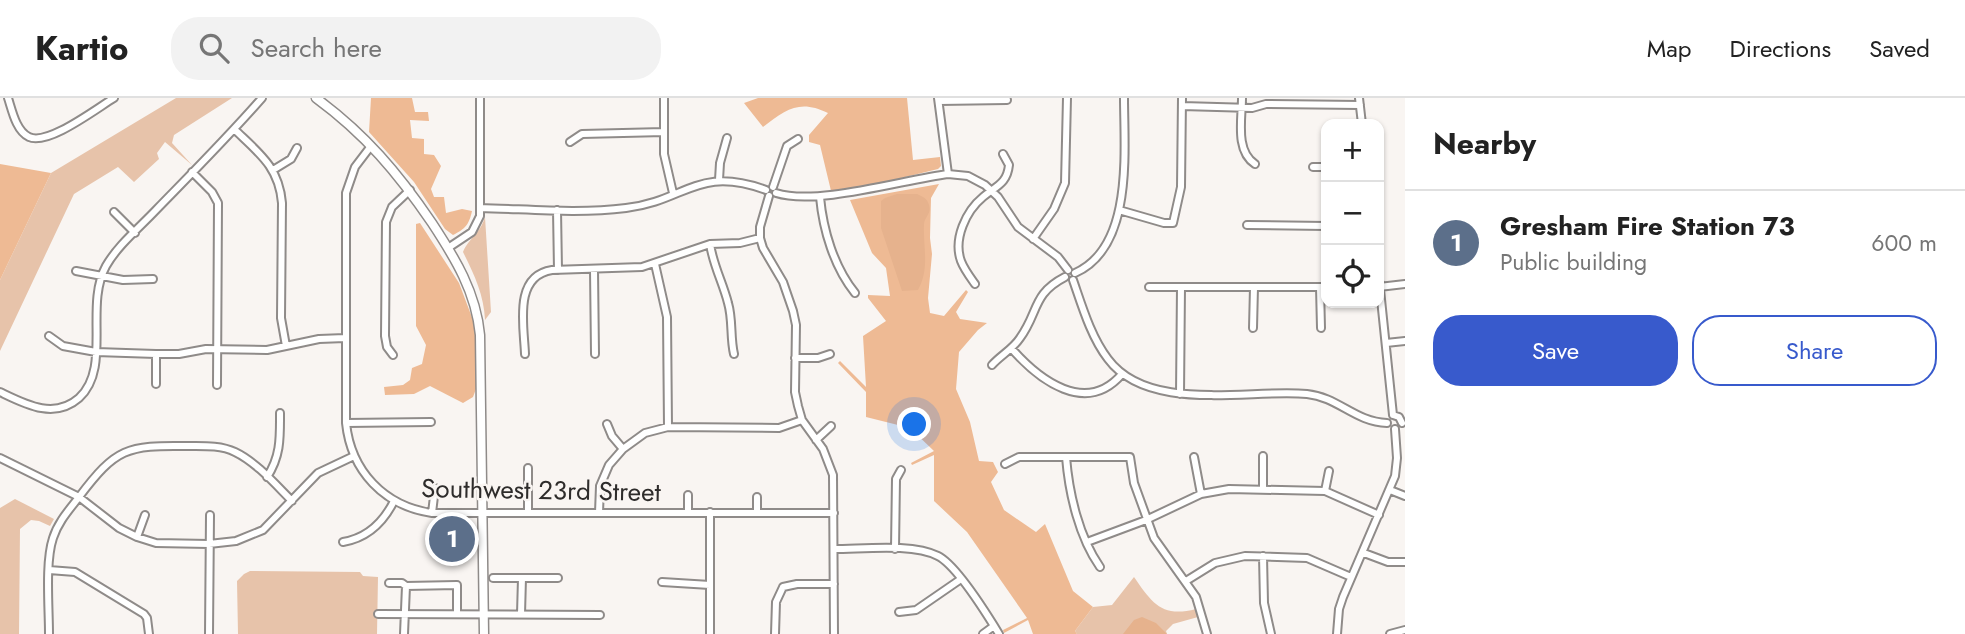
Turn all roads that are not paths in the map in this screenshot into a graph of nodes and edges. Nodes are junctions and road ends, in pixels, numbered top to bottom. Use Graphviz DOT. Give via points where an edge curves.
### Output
graph roads {
  1 [pos="8,98"];
  2 [pos="114,98"];
  3 [pos="262,98"];
  4 [pos="316,98"];
  5 [pos="480,98"];
  6 [pos="664,98"];
  7 [pos="1067,98"];
  8 [pos="1124,98"];
  9 [pos="1182,98"];
  10 [pos="1242,98"];
  11 [pos="938,100"];
  12 [pos="1007,100"];
  13 [pos="328,101"];
  14 [pos="1359,102"];
  15 [pos="1182,106"];
  16 [pos="1242,107"];
  17 [pos="234,129"];
  18 [pos="664,132"];
  19 [pos="727,138"];
  20 [pos="798,139"];
  21 [pos="570,142"];
  22 [pos="371,146"];
  23 [pos="298,148"];
  24 [pos="1003,154"];
  25 [pos="1255,164"];
  26 [pos="1313,167"];
  27 [pos="1321,167"];
  28 [pos="273,170"];
  29 [pos="192,172"];
  30 [pos="948,174"];
  31 [pos="719,180"];
  32 [pos="410,190"];
  33 [pos="992,191"];
  34 [pos="771,192"];
  35 [pos="673,193"];
  36 [pos="820,197"];
  37 [pos="480,210"];
  38 [pos="557,210"];
  39 [pos="1119,210"];
  40 [pos="114,212"];
  41 [pos="1247,225"];
  42 [pos="1321,226"];
  43 [pos="135,233"];
  44 [pos="760,238"];
  45 [pos="1033,239"];
  46 [pos="710,244"];
  47 [pos="448,248"];
  48 [pos="655,264"];
  49 [pos="558,270"];
  50 [pos="594,270"];
  51 [pos="76,271"];
  52 [pos="1070,275"];
  53 [pos="101,276"];
  54 [pos="153,278"];
  55 [pos="975,284"];
  56 [pos="1405,284"];
  57 [pos="1384,286"];
  58 [pos="1149,287"];
  59 [pos="1181,287"];
  60 [pos="1254,287"];
  61 [pos="1321,287"];
  62 [pos="855,293"];
  63 [pos="1322,308"];
  64 [pos="1382,308"];
  65 [pos="1253,328"];
  66 [pos="1321,328"];
  67 [pos="49,336"];
  68 [pos="345,338"];
  69 [pos="1405,341"];
  70 [pos="1386,343"];
  71 [pos="286,346"];
  72 [pos="1011,348"];
  73 [pos="217,349"];
  74 [pos="96,352"];
  75 [pos="156,354"];
  76 [pos="525,354"];
  77 [pos="595,354"];
  78 [pos="734,354"];
  79 [pos="830,354"];
  80 [pos="393,355"];
  81 [pos="795,358"];
  82 [pos="992,365"];
  83 [pos="1122,374"];
  84 [pos="156,384"];
  85 [pos="217,385"];
  86 [pos="0,392"];
  87 [pos="1181,394"];
  88 [pos="280,413"];
  89 [pos="1394,415"];
  90 [pos="802,419"];
  91 [pos="432,422"];
  92 [pos="1387,422"];
  93 [pos="346,423"];
  94 [pos="1403,423"];
  95 [pos="607,424"];
  96 [pos="831,425"];
  97 [pos="668,427"];
  98 [pos="1395,429"];
  99 [pos="816,440"];
  100 [pos="622,449"];
  101 [pos="354,456"];
  102 [pos="1263,456"];
  103 [pos="1066,457"];
  104 [pos="1194,457"];
  105 [pos="0,458"];
  106 [pos="1005,464"];
  107 [pos="528,468"];
  108 [pos="901,470"];
  109 [pos="1329,471"];
  110 [pos="267,477"];
  111 [pos="435,488"];
  112 [pos="1263,490"];
  113 [pos="1390,490"];
  114 [pos="1325,491"];
  115 [pos="1200,494"];
  116 [pos="688,495"];
  117 [pos="1405,496"];
  118 [pos="79,497"];
  119 [pos="757,497"];
  120 [pos="292,501"];
  121 [pos="394,501"];
  122 [pos="688,512"];
  123 [pos="710,512"];
  124 [pos="757,512"];
  125 [pos="432,513"];
  126 [pos="483,513"];
  127 [pos="528,513"];
  128 [pos="599,513"];
  129 [pos="834,513"];
  130 [pos="145,514"];
  131 [pos="210,515"];
  132 [pos="1379,515"];
  133 [pos="1146,520"];
  134 [pos="137,537"];
  135 [pos="343,542"];
  136 [pos="1087,542"];
  137 [pos="209,544"];
  138 [pos="834,549"];
  139 [pos="895,549"];
  140 [pos="1364,553"];
  141 [pos="1263,556"];
  142 [pos="1405,562"];
  143 [pos="1100,567"];
  144 [pos="49,570"];
  145 [pos="1352,577"];
  146 [pos="493,578"];
  147 [pos="522,578"];
  148 [pos="558,578"];
  149 [pos="777,579"];
  150 [pos="961,579"];
  151 [pos="1186,581"];
  152 [pos="662,582"];
  153 [pos="389,583"];
  154 [pos="834,584"];
  155 [pos="710,585"];
  156 [pos="406,586"];
  157 [pos="783,587"];
  158 [pos="899,612"];
  159 [pos="378,614"];
  160 [pos="404,614"];
  161 [pos="457,614"];
  162 [pos="483,614"];
  163 [pos="521,614"];
  164 [pos="600,615"];
  165 [pos="994,626"];
  166 [pos="1405,630"];
  167 [pos="49,634"];
  168 [pos="149,634"];
  169 [pos="209,634"];
  170 [pos="404,634"];
  171 [pos="484,634"];
  172 [pos="710,634"];
  173 [pos="775,634"];
  174 [pos="834,634"];
  175 [pos="983,634"];
  176 [pos="999,634"];
  177 [pos="1207,634"];
  178 [pos="1271,634"];
  179 [pos="1337,634"];
  180 [pos="1390,634"];
  1 -- 2 [label="street" via="16,122 29,137 49,137"];
  3 -- 17 [label="street"];
  4 -- 13 [label="main road"];
  5 -- 37 [label="street"];
  6 -- 18 [label="street"];
  7 -- 45 [label="street" via="1065,183"];
  8 -- 39 [label="street" via="1124,179"];
  9 -- 15 [label="street"];
  10 -- 16 [label="street"];
  11 -- 12 [label="street"];
  11 -- 30 [label="street"];
  13 -- 22 [label="main road"];
  14 -- 16 [label="street"];
  15 -- 16 [label="street"];
  15 -- 39 [label="street" via="1181,187 1173,223"];
  16 -- 25 [label="street" via="1242,148"];
  17 -- 28 [label="street"];
  17 -- 29 [label="street"];
  18 -- 21 [label="street" via="582,134"];
  18 -- 35 [label="street" via="665,163"];
  19 -- 31 [label="street"];
  20 -- 34 [label="street" via="788,146"];
  22 -- 32 [label="main road"];
  22 -- 68 [label="street" via="355,167 346,193"];
  23 -- 28 [label="street" via="291,159"];
  24 -- 33 [label="street" via="1009,165 1007,174"];
  26 -- 27 [label="street"];
  28 -- 71 [label="street" via="282,203 281,318"];
  29 -- 43 [label="street"];
  29 -- 73 [label="street" via="218,203"];
  30 -- 33 [label="street" via="973,178"];
  30 -- 36 [label="street"];
  31 -- 34 [label="street"];
  31 -- 35 [label="street"];
  32 -- 47 [label="main road"];
  32 -- 80 [label="street" via="392,206 384,232 385,336"];
  33 -- 45 [label="street" via="1014,223"];
  33 -- 55 [label="street" via="968,214 959,244 960,260"];
  34 -- 36 [label="street"];
  34 -- 44 [label="street"];
  35 -- 38 [label="street" via="627,208"];
  36 -- 62 [label="street" via="826,238"];
  37 -- 38 [label="street"];
  37 -- 47 [label="street" via="472,232"];
  38 -- 49 [label="street"];
  39 -- 52 [label="street" via="1096,258"];
  40 -- 43 [label="street"];
  41 -- 42 [label="street"];
  43 -- 53 [label="street"];
  44 -- 46 [label="street"];
  44 -- 81 [label="street" via="793,312"];
  45 -- 52 [label="street" via="1058,257"];
  46 -- 48 [label="street"];
  46 -- 78 [label="street" via="729,305"];
  47 -- 126 [label="main road" via="467,283 479,327"];
  48 -- 50 [label="street"];
  48 -- 97 [label="street" via="667,317"];
  49 -- 50 [label="street"];
  49 -- 76 [label="street" via="536,276 525,292"];
  50 -- 77 [label="street"];
  51 -- 53 [label="street"];
  52 -- 72 [label="street" via="1042,293"];
  52 -- 83 [label="street" via="1101,349"];
  53 -- 54 [label="street"];
  53 -- 74 [label="street"];
  56 -- 57 [label="street"];
  58 -- 59 [label="street"];
  59 -- 60 [label="street"];
  59 -- 87 [label="street"];
  60 -- 61 [label="street"];
  60 -- 65 [label="street"];
  63 -- 66 [label="street"];
  64 -- 70 [label="street"];
  67 -- 74 [label="street" via="63,346"];
  68 -- 71 [label="street"];
  68 -- 93 [label="street"];
  69 -- 70 [label="street"];
  70 -- 89 [label="street"];
  71 -- 73 [label="street"];
  72 -- 82 [label="street"];
  72 -- 83 [label="street" via="1041,378 1069,390 1101,391"];
  73 -- 75 [label="street"];
  73 -- 85 [label="street"];
  74 -- 75 [label="street"];
  74 -- 86 [label="street" via="89,385 68,405 40,409"];
  75 -- 84 [label="street"];
  79 -- 81 [label="street"];
  81 -- 90 [label="street" via="795,392"];
  83 -- 87 [label="street" via="1145,387"];
  87 -- 92 [label="street" via="1311,395 1368,420"];
  88 -- 110 [label="street" via="280,449"];
  89 -- 92 [label="street"];
  89 -- 94 [label="street"];
  90 -- 97 [label="street" via="779,428"];
  90 -- 99 [label="street"];
  91 -- 93 [label="street"];
  92 -- 98 [label="street"];
  93 -- 101 [label="street"];
  94 -- 98 [label="street"];
  95 -- 100 [label="street"];
  96 -- 99 [label="street"];
  97 -- 100 [label="street" via="645,433"];
  98 -- 113 [label="street" via="1397,463"];
  99 -- 129 [label="street" via="832,468"];
  100 -- 128 [label="street" via="603,475"];
  101 -- 120 [label="street" via="326,468"];
  101 -- 121 [label="street" via="370,481"];
  102 -- 112 [label="street"];
  103 -- 106 [label="street" via="1020,457"];
  103 -- 133 [label="street" via="1130,457"];
  103 -- 136 [label="street" via="1070,489"];
  104 -- 115 [label="street"];
  105 -- 118 [label="street"];
  107 -- 127 [label="street"];
  108 -- 139 [label="street" via="896,479"];
  109 -- 114 [label="street"];
  110 -- 118 [label="street" via="231,450 149,445 116,456"];
  110 -- 120 [label="street"];
  111 -- 125 [label="street"];
  112 -- 114 [label="street"];
  112 -- 115 [label="street"];
  113 -- 117 [label="street"];
  113 -- 132 [label="street"];
  114 -- 132 [label="street"];
  115 -- 133 [label="street"];
  116 -- 122 [label="street, Southwest 23rd Street"];
  118 -- 134 [label="street"];
  118 -- 144 [label="street" via="55,532"];
  119 -- 124 [label="street"];
  120 -- 137 [label="street" via="255,534"];
  121 -- 125 [label="street, Southwest 23rd Street"];
  121 -- 135 [label="street" via="365,535"];
  122 -- 123 [label="street, Southwest 23rd Street"];
  122 -- 128 [label="street, Southwest 23rd Street"];
  123 -- 124 [label="street, Southwest 23rd Street"];
  123 -- 155 [label="street"];
  124 -- 129 [label="street, Southwest 23rd Street"];
  125 -- 126 [label="street, Southwest 23rd Street"];
  126 -- 127 [label="street, Southwest 23rd Street"];
  126 -- 162 [label="main road"];
  127 -- 128 [label="street, Southwest 23rd Street"];
  129 -- 138 [label="street"];
  130 -- 134 [label="street"];
  131 -- 137 [label="street"];
  132 -- 140 [label="street"];
  133 -- 136 [label="street"];
  133 -- 151 [label="street" via="1157,545"];
  134 -- 137 [label="street"];
  136 -- 143 [label="street"];
  137 -- 169 [label="street"];
  138 -- 139 [label="street"];
  138 -- 154 [label="street"];
  139 -- 150 [label="street" via="938,556"];
  140 -- 142 [label="street" via="1388,562"];
  140 -- 145 [label="street"];
  141 -- 145 [label="street" via="1307,558"];
  141 -- 151 [label="street" via="1227,559"];
  141 -- 178 [label="street" via="1264,603"];
  144 -- 167 [label="street"];
  144 -- 168 [label="street" via="75,572 144,614"];
  145 -- 179 [label="street" via="1339,609"];
  146 -- 147 [label="street"];
  147 -- 148 [label="street"];
  147 -- 163 [label="street"];
  149 -- 157 [label="street"];
  150 -- 158 [label="street" via="916,610"];
  150 -- 165 [label="street"];
  151 -- 177 [label="street" via="1201,608"];
  152 -- 155 [label="street"];
  153 -- 156 [label="street"];
  154 -- 157 [label="street"];
  154 -- 174 [label="street"];
  155 -- 172 [label="street"];
  156 -- 160 [label="street"];
  156 -- 161 [label="street" via="457,585"];
  157 -- 173 [label="street" via="776,602"];
  159 -- 160 [label="street"];
  160 -- 161 [label="street"];
  160 -- 170 [label="street"];
  161 -- 162 [label="street"];
  162 -- 163 [label="street"];
  162 -- 171 [label="main road"];
  163 -- 164 [label="street"];
  165 -- 175 [label="street"];
  165 -- 176 [label="street"];
  166 -- 180 [label="street"];
}
